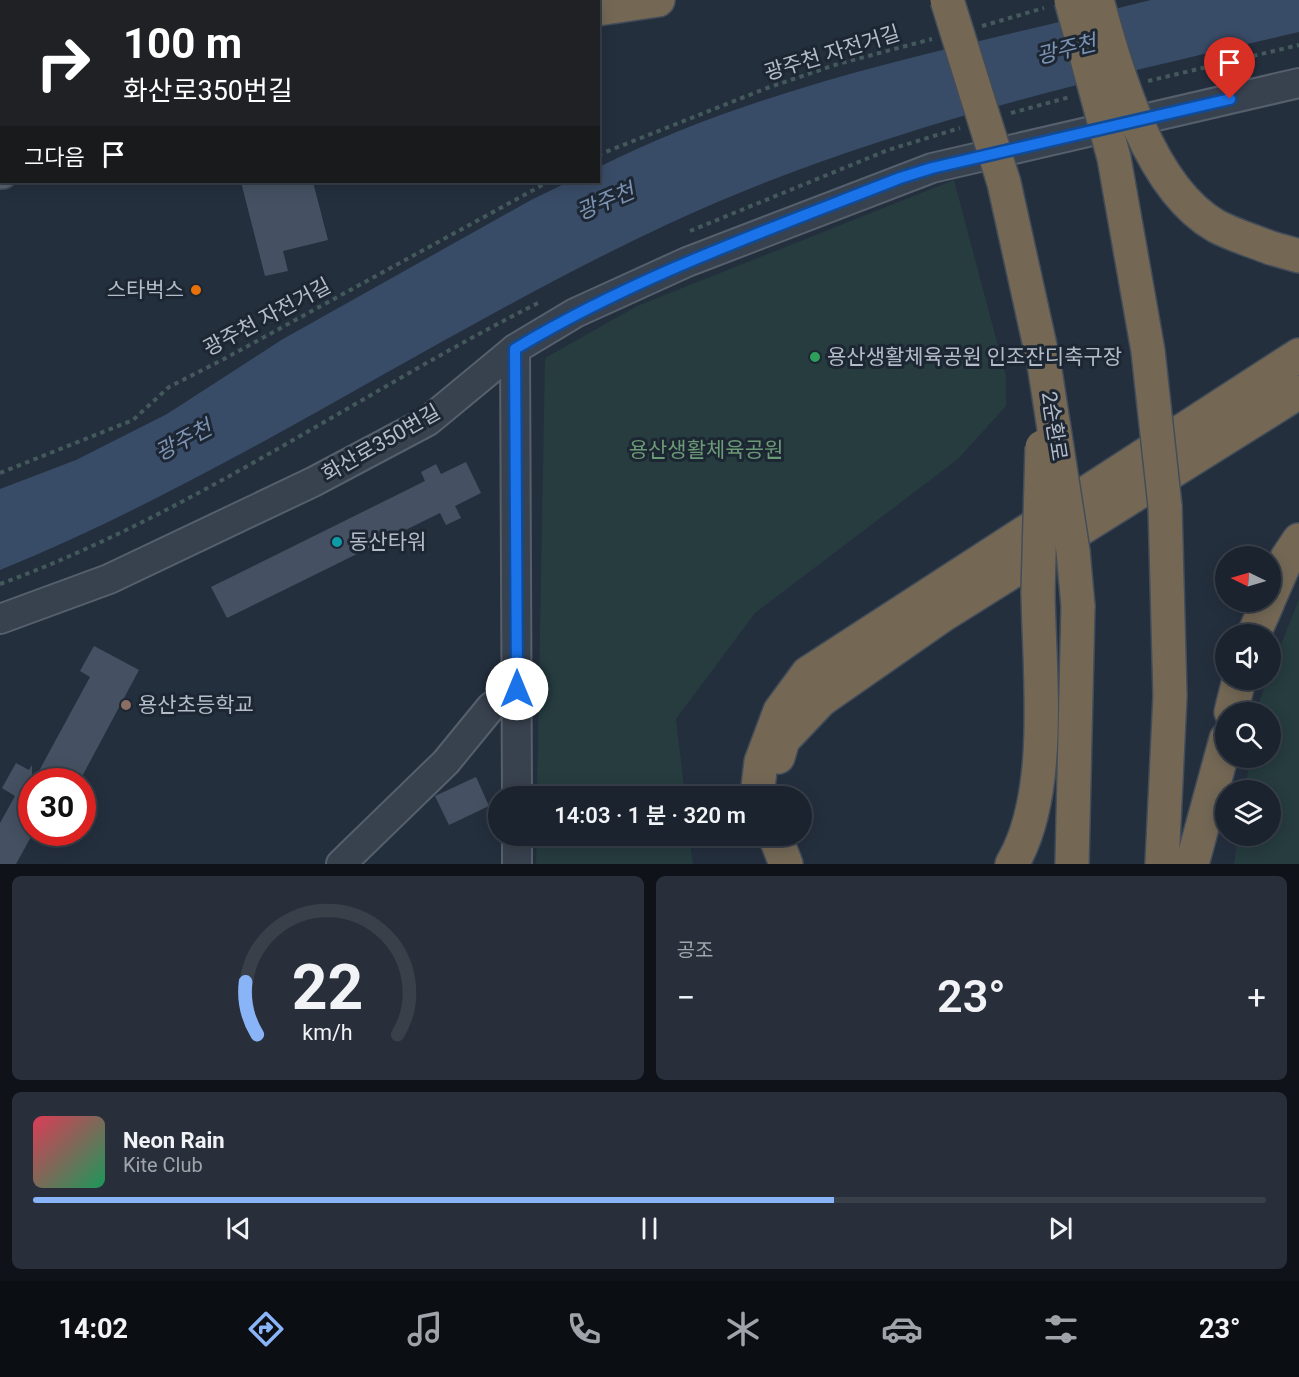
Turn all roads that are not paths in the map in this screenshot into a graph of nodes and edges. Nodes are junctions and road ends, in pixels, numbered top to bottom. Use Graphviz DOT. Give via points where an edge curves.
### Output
graph roads {
  1 [pos="658,0"];
  2 [pos="947,0"];
  3 [pos="1097,0"];
  4 [pos="1060,4"];
  5 [pos="600,7"];
  6 [pos="1299,83"];
  7 [pos="1285,252"];
  8 [pos="515,349"];
  9 [pos="1299,355"];
  10 [pos="1044,364"];
  11 [pos="1299,392"];
  12 [pos="1299,540"];
  13 [pos="1281,572"];
  14 [pos="0,619"];
  15 [pos="517,689"];
  16 [pos="1218,768"];
  17 [pos="517,786"];
  18 [pos="758,786"];
  19 [pos="771,786"];
  20 [pos="517,846"];
  21 [pos="760,846"];
  22 [pos="779,846"];
  23 [pos="341,864"];
  24 [pos="517,864"];
  25 [pos="766,864"];
  26 [pos="786,864"];
  27 [pos="1012,864"];
  28 [pos="1072,864"];
  29 [pos="1162,864"];
  30 [pos="1192,864"];
  1 -- 5 [label="highway"];
  2 -- 10 [label="highway, 2순환로, bridge" via="1004,183"];
  3 -- 7 [label="highway, bridge" via="1111,52 1154,160 1179,195 1215,226"];
  4 -- 29 [label="highway, bridge" via="1116,170 1148,351 1165,506 1170,696"];
  6 -- 8 [label="street, 화산로350번길" via="900,178 644,280 574,313"];
  8 -- 14 [label="street, 화산로350번길" via="428,421 342,467 169,552"];
  8 -- 15 [label="street"];
  9 -- 18 [label="highway" via="808,673 780,711 760,762"];
  10 -- 27 [label="highway, bridge" via="1038,592 1041,761 1030,819"];
  10 -- 28 [label="highway, 2순환로, bridge" via="1078,606"];
  11 -- 19 [label="highway" via="943,615 821,700 783,740"];
  12 -- 13 [label="highway"];
  15 -- 17 [label="street"];
  15 -- 23 [label="street" via="491,707 446,762"];
  16 -- 30 [label="highway"];
  20 -- 24 [label="street"];
  21 -- 25 [label="highway"];
  22 -- 26 [label="highway"];
}
